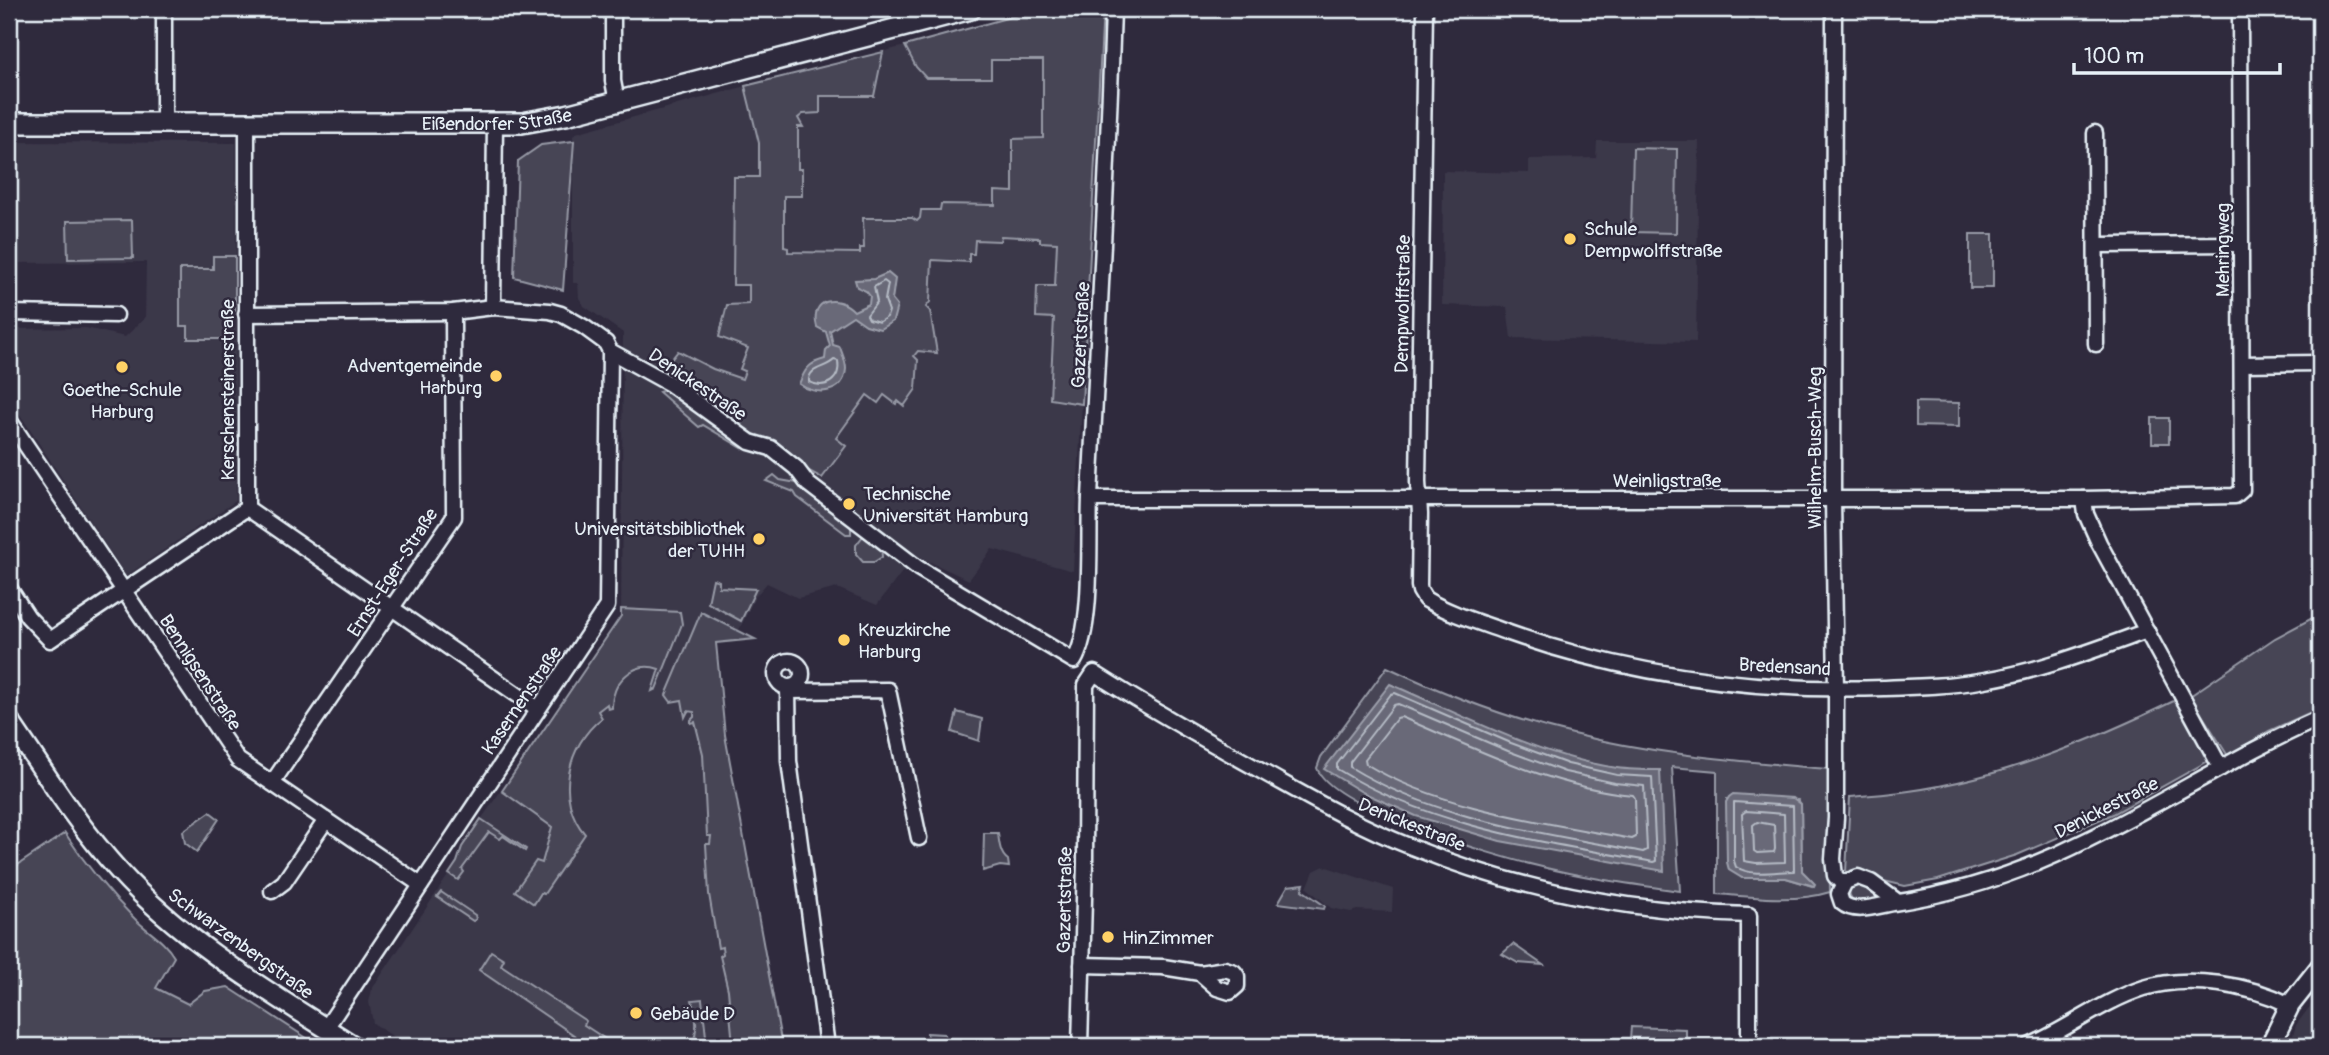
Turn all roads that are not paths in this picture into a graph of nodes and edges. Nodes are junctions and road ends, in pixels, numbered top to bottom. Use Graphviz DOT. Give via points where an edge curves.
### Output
graph roads {
  1 [pos="164,9"];
  2 [pos="613,9"];
  3 [pos="971,9"];
  4 [pos="1113,9"];
  5 [pos="1425,9"];
  6 [pos="1834,9"];
  7 [pos="2240,9"];
  8 [pos="617,102"];
  9 [pos="9,123"];
  10 [pos="164,123"];
  11 [pos="247,124"];
  12 [pos="495,124"];
  13 [pos="2095,133"];
  14 [pos="2241,244"];
  15 [pos="2096,245"];
  16 [pos="493,307"];
  17 [pos="453,312"];
  18 [pos="9,313"];
  19 [pos="246,314"];
  20 [pos="116,315"];
  21 [pos="2096,344"];
  22 [pos="610,351"];
  23 [pos="2320,363"];
  24 [pos="2242,364"];
  25 [pos="9,420"];
  26 [pos="2242,490"];
  27 [pos="1090,499"];
  28 [pos="1833,499"];
  29 [pos="2084,499"];
  30 [pos="1419,500"];
  31 [pos="247,508"];
  32 [pos="9,588"];
  33 [pos="125,591"];
  34 [pos="1425,599"];
  35 [pos="392,609"];
  36 [pos="2147,631"];
  37 [pos="1074,661"];
  38 [pos="1094,673"];
  39 [pos="1836,688"];
  40 [pos="538,709"];
  41 [pos="2320,718"];
  42 [pos="9,720"];
  43 [pos="2221,768"];
  44 [pos="272,783"];
  45 [pos="326,820"];
  46 [pos="919,838"];
  47 [pos="1843,884"];
  48 [pos="421,885"];
  49 [pos="272,891"];
  50 [pos="1898,902"];
  51 [pos="1082,965"];
  52 [pos="2320,967"];
  53 [pos="1200,973"];
  54 [pos="2290,1005"];
  55 [pos="326,1028"];
  56 [pos="354,1046"];
  57 [pos="827,1046"];
  58 [pos="1080,1046"];
  59 [pos="1749,1046"];
  60 [pos="2029,1046"];
  61 [pos="2270,1046"];
  1 -- 10 [label="street"];
  2 -- 8 [label="street"];
  3 -- 8 [label="main road, Eißendorfer Straße"];
  4 -- 27 [label="street, Gazertstraße"];
  5 -- 30 [label="street, Dempwolffstraße"];
  6 -- 28 [label="street, Wilhelm-Busch-Weg"];
  7 -- 14 [label="street, Mehringweg"];
  8 -- 12 [label="main road, Eißendorfer Straße" via="522,123"];
  9 -- 10 [label="main road, Eißendorfer Straße"];
  10 -- 11 [label="main road, Eißendorfer Straße"];
  11 -- 12 [label="main road, Eißendorfer Straße"];
  11 -- 19 [label="street, Kerschensteinerstraße"];
  12 -- 16 [label="street"];
  13 -- 15 [label="street"];
  14 -- 15 [label="street"];
  14 -- 24 [label="street, Mehringweg"];
  15 -- 21 [label="street"];
  16 -- 17 [label="street, Denickestraße"];
  16 -- 22 [label="street, Denickestraße" via="561,314 599,337"];
  17 -- 19 [label="street, Denickestraße"];
  17 -- 35 [label="street, Ernst-Eger-Straße" via="454,517"];
  18 -- 20 [label="street"];
  19 -- 31 [label="street, Kerschensteinerstraße"];
  22 -- 37 [label="street, Denickestraße" via="670,384 750,442 771,448 808,484 918,568"];
  22 -- 40 [label="street, Kasernenstraße" via="607,606"];
  23 -- 24 [label="street"];
  24 -- 26 [label="street, Mehringweg"];
  25 -- 33 [label="street, Bennigsenstraße"];
  26 -- 29 [label="street, Weinligstraße" via="2231,497"];
  27 -- 30 [label="street, Weinligstraße"];
  27 -- 37 [label="street, Gazertstraße" via="1087,603"];
  28 -- 29 [label="street, Weinligstraße"];
  28 -- 30 [label="street, Weinligstraße"];
  28 -- 39 [label="street, Wilhelm-Busch-Weg"];
  29 -- 36 [label="street" via="2099,543"];
  30 -- 34 [label="street, Dempwolffstraße" via="1419,586"];
  31 -- 33 [label="street, Kerschensteinerstraße"];
  31 -- 35 [label="street"];
  32 -- 33 [label="street, Kerschensteinerstraße" via="50,640"];
  33 -- 44 [label="street, Bennigsenstraße" via="227,746 238,760"];
  34 -- 39 [label="street, Bredensand" via="1552,648 1639,670 1730,682"];
  35 -- 40 [label="street"];
  35 -- 44 [label="street, Ernst-Eger-Straße"];
  36 -- 39 [label="street, Bredensand" via="2051,665 1984,680 1903,688"];
  36 -- 43 [label="street"];
  38 -- 51 [label="street, Gazertstraße" via="1086,685"];
  38 -- 59 [label="street, Denickestraße" via="1301,793 1411,847 1515,882 1571,895 1665,910 1749,915"];
  39 -- 47 [label="street, Wilhelm-Busch-Weg" via="1833,859 1835,876"];
  40 -- 48 [label="street, Kasernenstraße"];
  41 -- 43 [label="street, Denickestraße"];
  42 -- 55 [label="street, Schwarzenbergstraße" via="85,830 148,901 228,963"];
  43 -- 50 [label="street, Denickestraße" via="2061,853 1966,887"];
  44 -- 45 [label="street, Bennigsenstraße"];
  45 -- 48 [label="street, Bennigsenstraße"];
  45 -- 49 [label="street"];
  46 -- 57 [label="street" via="888,690 788,689 789,761"];
  47 -- 50 [label="street" via="1854,877 1865,879"];
  47 -- 50 [label="street, Denickestraße" via="1840,900 1853,909"];
  48 -- 55 [label="street, Kasernenstraße"];
  51 -- 53 [label="street"];
  51 -- 58 [label="street, Gazertstraße"];
  52 -- 54 [label="street"];
  54 -- 60 [label="street" via="2263,993 2223,985 2146,987"];
  54 -- 61 [label="street"];
  55 -- 56 [label="street, Schwarzenbergstraße"];
}
